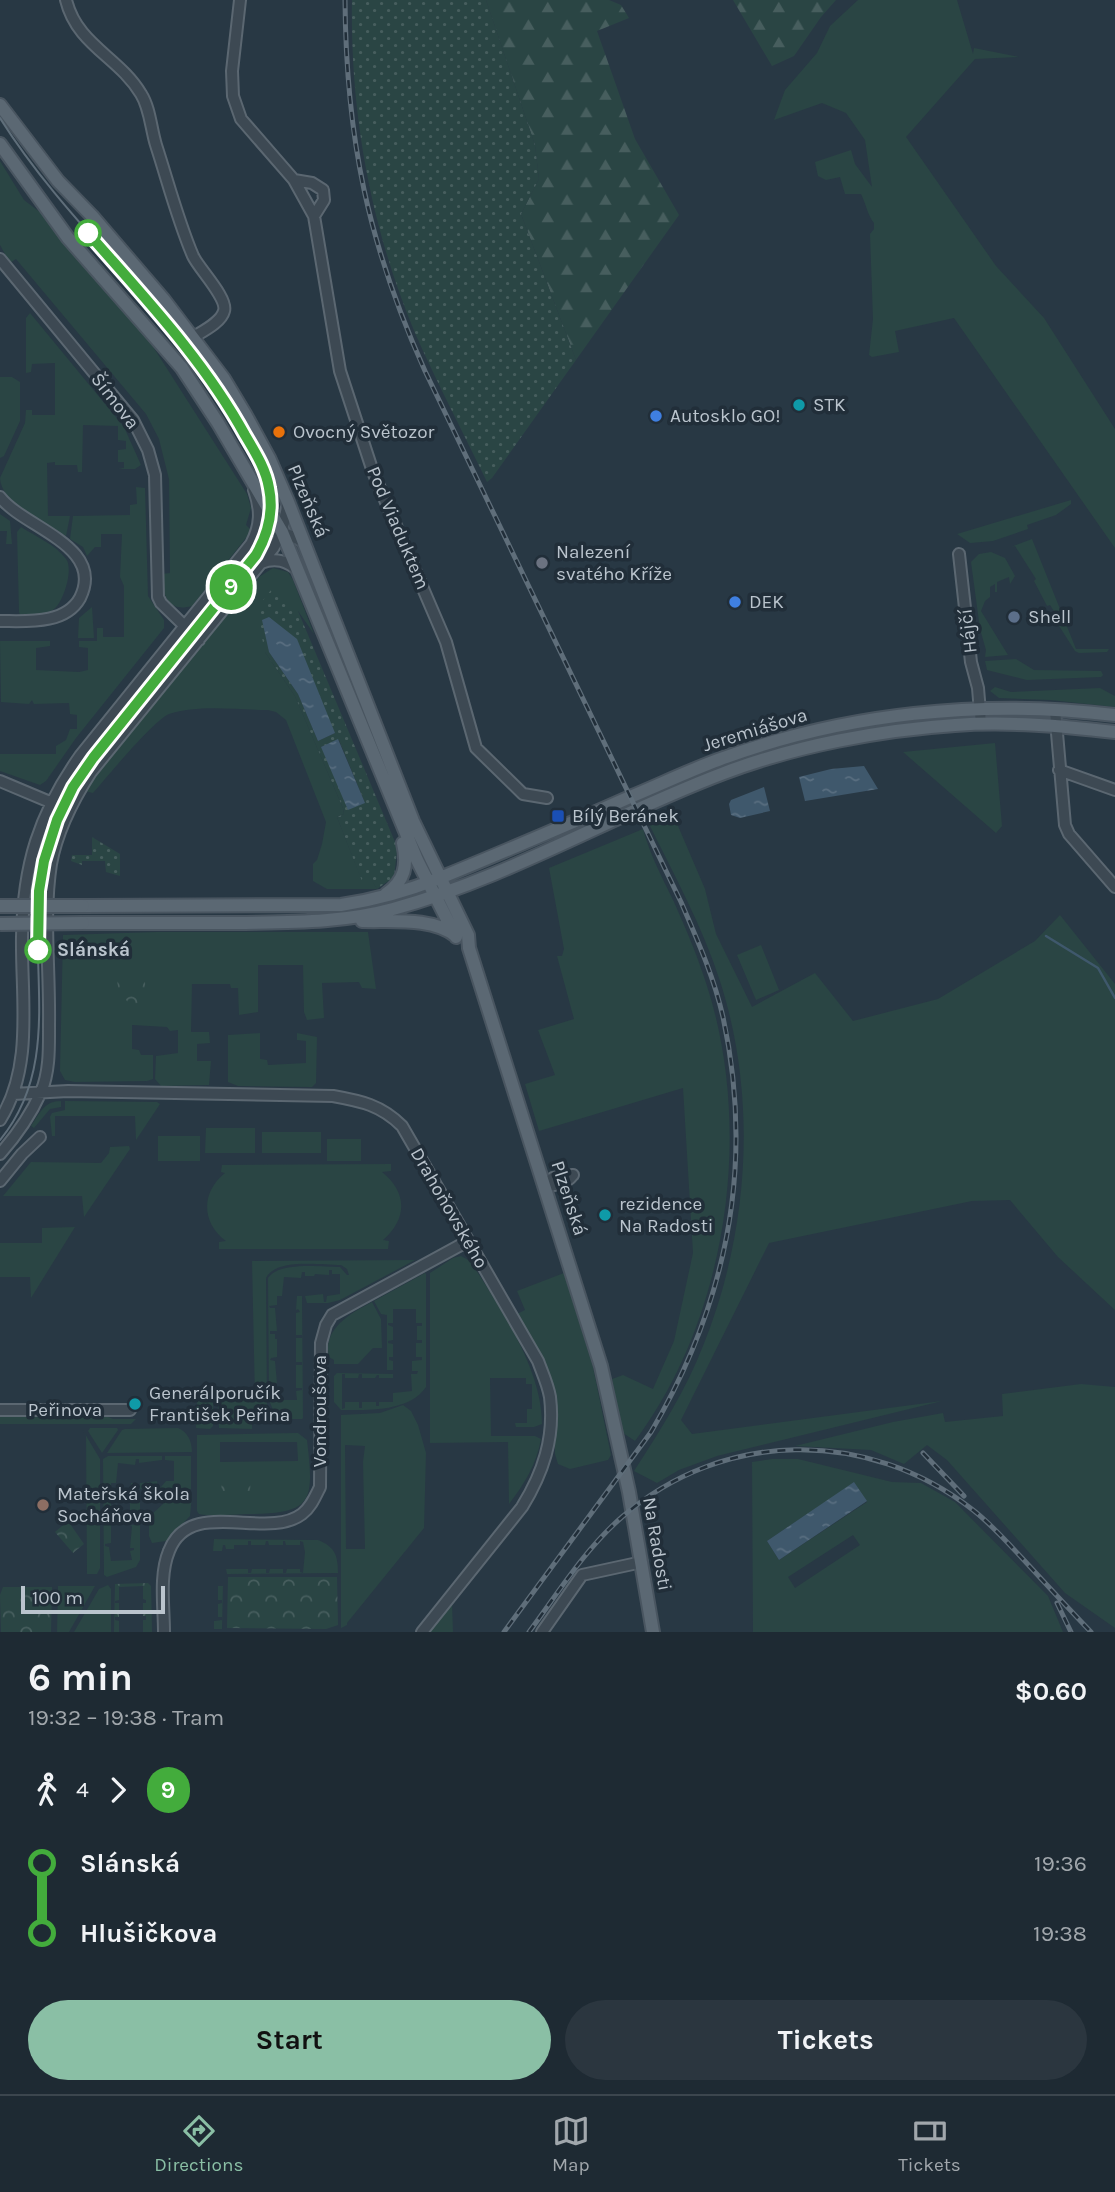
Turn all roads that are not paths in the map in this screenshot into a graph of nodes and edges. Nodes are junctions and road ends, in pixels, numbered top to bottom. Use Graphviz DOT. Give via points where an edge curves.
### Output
graph roads {
  1 [pos="66,0"];
  2 [pos="240,0"];
  3 [pos="0,105"];
  4 [pos="0,144"];
  5 [pos="294,180"];
  6 [pos="314,216"];
  7 [pos="0,259"];
  8 [pos="192,338"];
  9 [pos="248,475"];
  10 [pos="0,497"];
  11 [pos="288,502"];
  12 [pos="282,532"];
  13 [pos="257,533"];
  14 [pos="304,542"];
  15 [pos="959,554"];
  16 [pos="261,563"];
  17 [pos="299,571"];
  18 [pos="0,621"];
  19 [pos="184,626"];
  20 [pos="198,640"];
  21 [pos="980,708"];
  22 [pos="1055,710"];
  23 [pos="1115,715"];
  24 [pos="981,724"];
  25 [pos="1055,725"];
  26 [pos="1115,732"];
  27 [pos="1059,770"];
  28 [pos="0,781"];
  29 [pos="1115,789"];
  30 [pos="547,798"];
  31 [pos="50,802"];
  32 [pos="393,802"];
  33 [pos="69,810"];
  34 [pos="434,881"];
  35 [pos="1115,887"];
  36 [pos="441,894"];
  37 [pos="377,899"];
  38 [pos="0,906"];
  39 [pos="347,920"];
  40 [pos="0,923"];
  41 [pos="456,937"];
  42 [pos="469,948"];
  43 [pos="41,1091"];
  44 [pos="13,1094"];
  45 [pos="0,1120"];
  46 [pos="40,1137"];
  47 [pos="0,1154"];
  48 [pos="0,1181"];
  49 [pos="468,1241"];
  50 [pos="0,1410"];
  51 [pos="130,1410"];
  52 [pos="622,1462"];
  53 [pos="642,1562"];
  54 [pos="164,1632"];
  55 [pos="422,1632"];
  56 [pos="542,1632"];
  57 [pos="653,1632"];
  1 -- 8 [label="street" via="85,37 131,79 143,97 194,258 223,302 218,321"];
  2 -- 5 [label="street, Pod Viaduktem" via="233,96 241,119"];
  3 -- 8 [label="main road, Plzeňská"];
  4 -- 9 [label="main road, Plzeňská" via="68,238 183,368"];
  5 -- 6 [label="street, Pod Viaduktem"];
  5 -- 6 [label="street, Pod Viaduktem" via="323,190 324,200"];
  6 -- 30 [label="street, Pod Viaduktem" via="340,371 373,472 446,642 476,748 523,794"];
  7 -- 19 [label="street, Šímova" via="143,438 155,475 156,589 161,603"];
  8 -- 11 [label="main road, Plzeňská" via="245,414"];
  9 -- 12 [label="main road, Plzeňská"];
  9 -- 13 [label="street" via="260,510"];
  10 -- 18 [label="street" via="21,518 77,554 85,579 77,603 62,614 38,621"];
  11 -- 12 [label="street"];
  11 -- 14 [label="main road, Plzeňská"];
  12 -- 13 [label="street"];
  12 -- 14 [label="street"];
  12 -- 16 [label="street"];
  12 -- 17 [label="main road, Plzeňská"];
  13 -- 19 [label="street"];
  14 -- 34 [label="main road, Plzeňská"];
  15 -- 21 [label="street, Hájčí"];
  16 -- 17 [label="street" via="279,560"];
  16 -- 20 [label="street"];
  17 -- 32 [label="main road, Plzeňská"];
  19 -- 20 [label="street, Šímova"];
  19 -- 31 [label="street" via="80,756"];
  20 -- 33 [label="street" via="91,772"];
  21 -- 22 [label="main road, Jeremiášova"];
  21 -- 24 [label="street, Hájčí"];
  21 -- 34 [label="main road, Jeremiášova" via="910,714 783,739 718,760"];
  22 -- 23 [label="main road, Jeremiášova"];
  22 -- 25 [label="street"];
  24 -- 25 [label="main road, Jeremiášova"];
  24 -- 36 [label="main road, Jeremiášova" via="853,738 725,772"];
  25 -- 26 [label="main road, Jeremiášova"];
  25 -- 27 [label="street"];
  27 -- 29 [label="street"];
  27 -- 35 [label="street" via="1069,834"];
  28 -- 31 [label="street"];
  31 -- 33 [label="street"];
  31 -- 44 [label="street" via="28,876 22,933 22,1053"];
  32 -- 34 [label="main road, Plzeňská"];
  32 -- 37 [label="main road" via="407,862 397,885"];
  33 -- 43 [label="street" via="54,851 48,895 49,1043"];
  34 -- 36 [label="main road, Plzeňská"];
  34 -- 37 [label="main road"];
  36 -- 39 [label="main road"];
  36 -- 41 [label="main road, Plzeňská"];
  36 -- 42 [label="main road, Plzeňská" via="468,935"];
  37 -- 38 [label="main road, bridge" via="341,905"];
  39 -- 40 [label="main road, bridge"];
  39 -- 41 [label="main road" via="430,925"];
  41 -- 42 [label="main road, Plzeňská"];
  42 -- 52 [label="main road, Plzeňská" via="601,1366"];
  43 -- 44 [label="street, Drahoňovského"];
  43 -- 47 [label="street"];
  43 -- 49 [label="street, Drahoňovského" via="333,1096 367,1102 402,1126"];
  44 -- 45 [label="street"];
  46 -- 48 [label="street"];
  49 -- 54 [label="street, Vondroušova" via="332,1315 321,1343 320,1487 313,1503 301,1515 281,1522 200,1523 182,1532 169,1549 164,1573"];
  49 -- 55 [label="street, Drahoňovského" via="538,1361 550,1395 550,1431 543,1465 522,1507"];
  50 -- 51 [label="street, Peřinova"];
  52 -- 53 [label="main road, Na Radosti"];
  53 -- 56 [label="street" via="582,1575"];
  53 -- 57 [label="main road, Na Radosti"];
}
